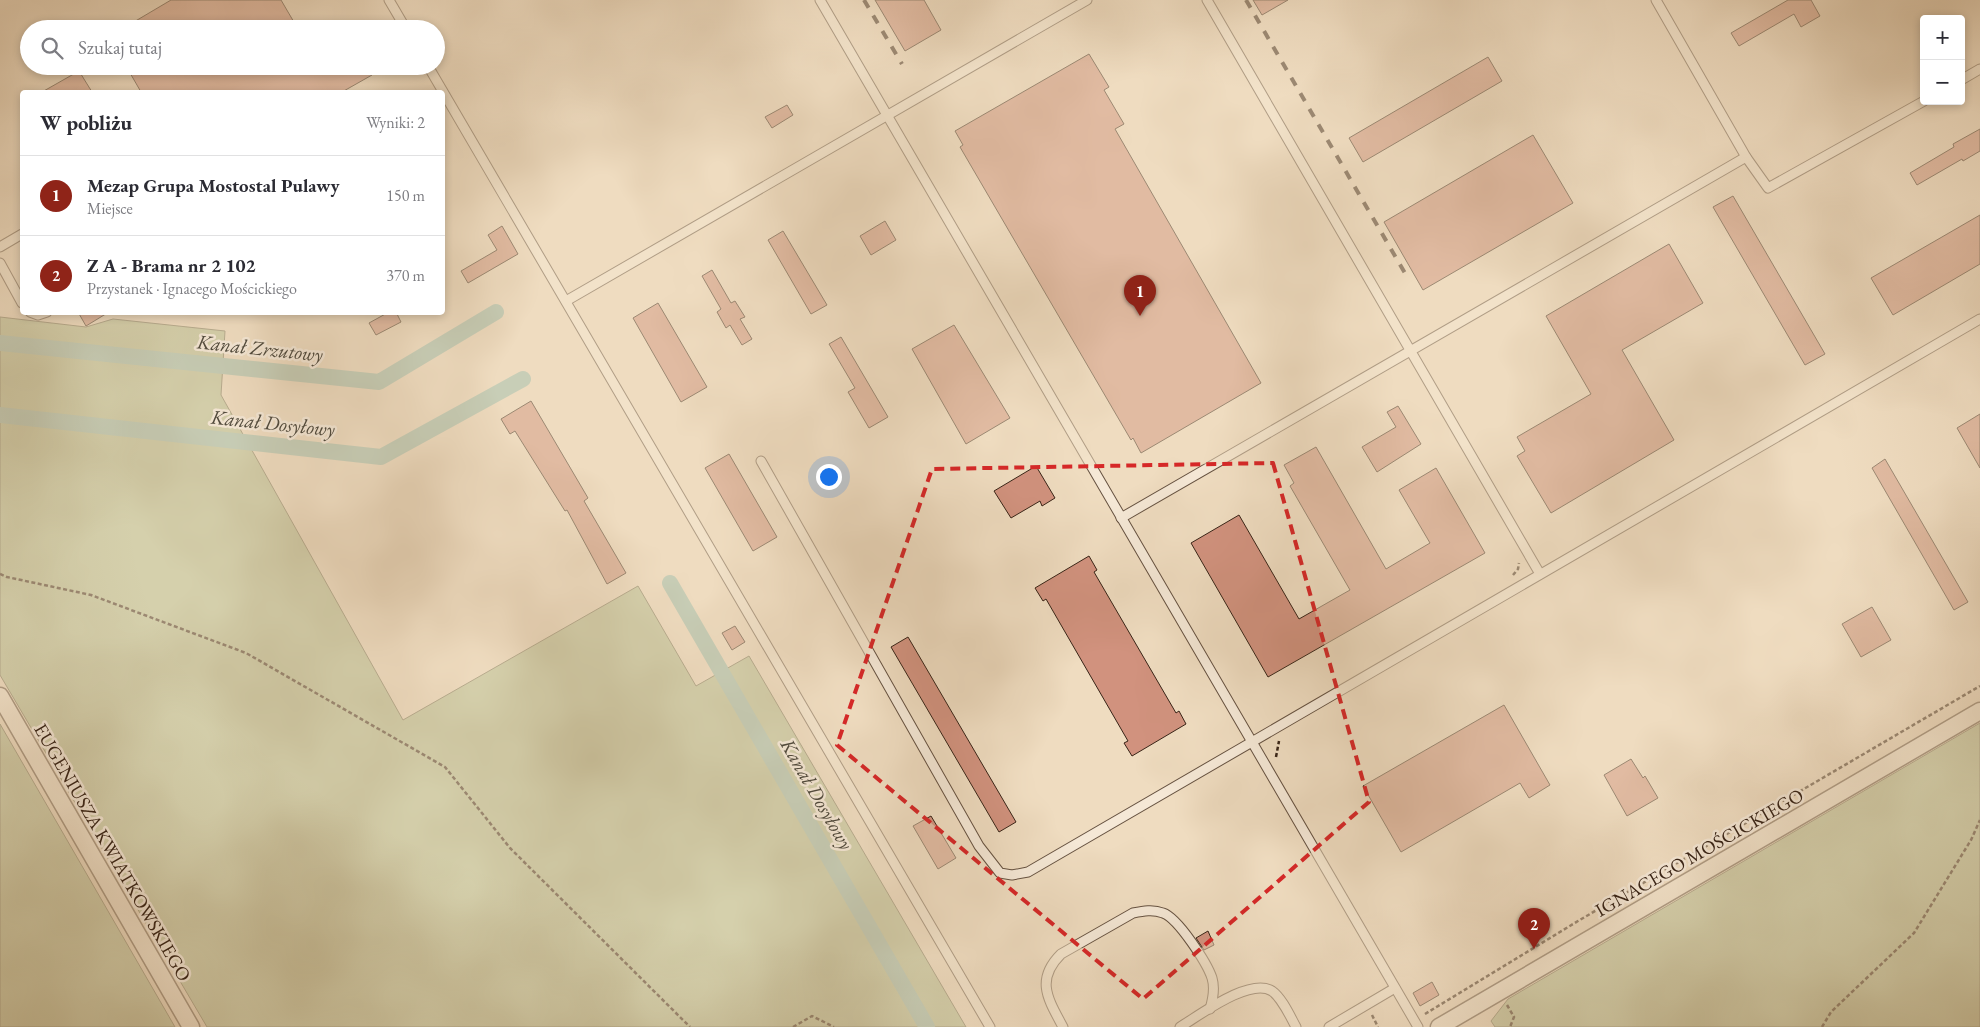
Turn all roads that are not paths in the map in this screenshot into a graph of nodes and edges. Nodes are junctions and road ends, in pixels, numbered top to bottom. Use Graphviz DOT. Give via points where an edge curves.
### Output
graph roads {
  1 [pos="389,0"];
  2 [pos="820,0"];
  3 [pos="1087,0"];
  4 [pos="1207,0"];
  5 [pos="1656,0"];
  6 [pos="401,20"];
  7 [pos="1980,69"];
  8 [pos="433,75"];
  9 [pos="1965,78"];
  10 [pos="442,90"];
  11 [pos="445,95"];
  12 [pos="1920,103"];
  13 [pos="888,116"];
  14 [pos="1746,157"];
  15 [pos="20,235"];
  16 [pos="0,247"];
  17 [pos="0,263"];
  18 [pos="20,299"];
  19 [pos="566,302"];
  20 [pos="1980,319"];
  21 [pos="1410,350"];
  22 [pos="760,462"];
  23 [pos="1121,518"];
  24 [pos="1540,574"];
  25 [pos="0,696"];
  26 [pos="1980,711"];
  27 [pos="1251,742"];
  28 [pos="1394,988"];
  29 [pos="1210,1009"];
  30 [pos="1459,1021"];
  31 [pos="1416,1024"];
  32 [pos="191,1027"];
  33 [pos="990,1027"];
  34 [pos="1063,1027"];
  35 [pos="1180,1027"];
  36 [pos="1296,1027"];
  37 [pos="1329,1027"];
  38 [pos="1439,1027"];
  1 -- 6 [label="lane"];
  2 -- 13 [label="lane"];
  3 -- 13 [label="lane"];
  4 -- 21 [label="lane"];
  5 -- 14 [label="lane"];
  7 -- 9 [label="lane"];
  8 -- 10 [label="lane"];
  11 -- 19 [label="lane"];
  12 -- 14 [label="lane" via="1768,188"];
  13 -- 19 [label="lane"];
  13 -- 23 [label="lane"];
  14 -- 21 [label="lane"];
  15 -- 16 [label="lane"];
  17 -- 18 [label="lane"];
  19 -- 33 [label="lane"];
  20 -- 24 [label="lane"];
  21 -- 23 [label="lane"];
  21 -- 24 [label="lane"];
  22 -- 27 [label="lane" via="979,846 1000,873 1028,872"];
  23 -- 27 [label="lane"];
  24 -- 27 [label="lane"];
  25 -- 32 [label="street, EUGENIUSZA KWIATKOWSKIEGO"];
  26 -- 30 [label="street, IGNACEGO MOŚCICKIEGO"];
  27 -- 28 [label="lane"];
  28 -- 31 [label="lane"];
  28 -- 37 [label="lane"];
  29 -- 34 [label="lane" via="1211,976 1176,920 1165,913 1140,911 1061,954 1051,964 1045,988"];
  29 -- 35 [label="lane"];
  29 -- 36 [label="lane" via="1236,994 1258,988 1272,992"];
  30 -- 38 [label="street, IGNACEGO MOŚCICKIEGO"];
}
